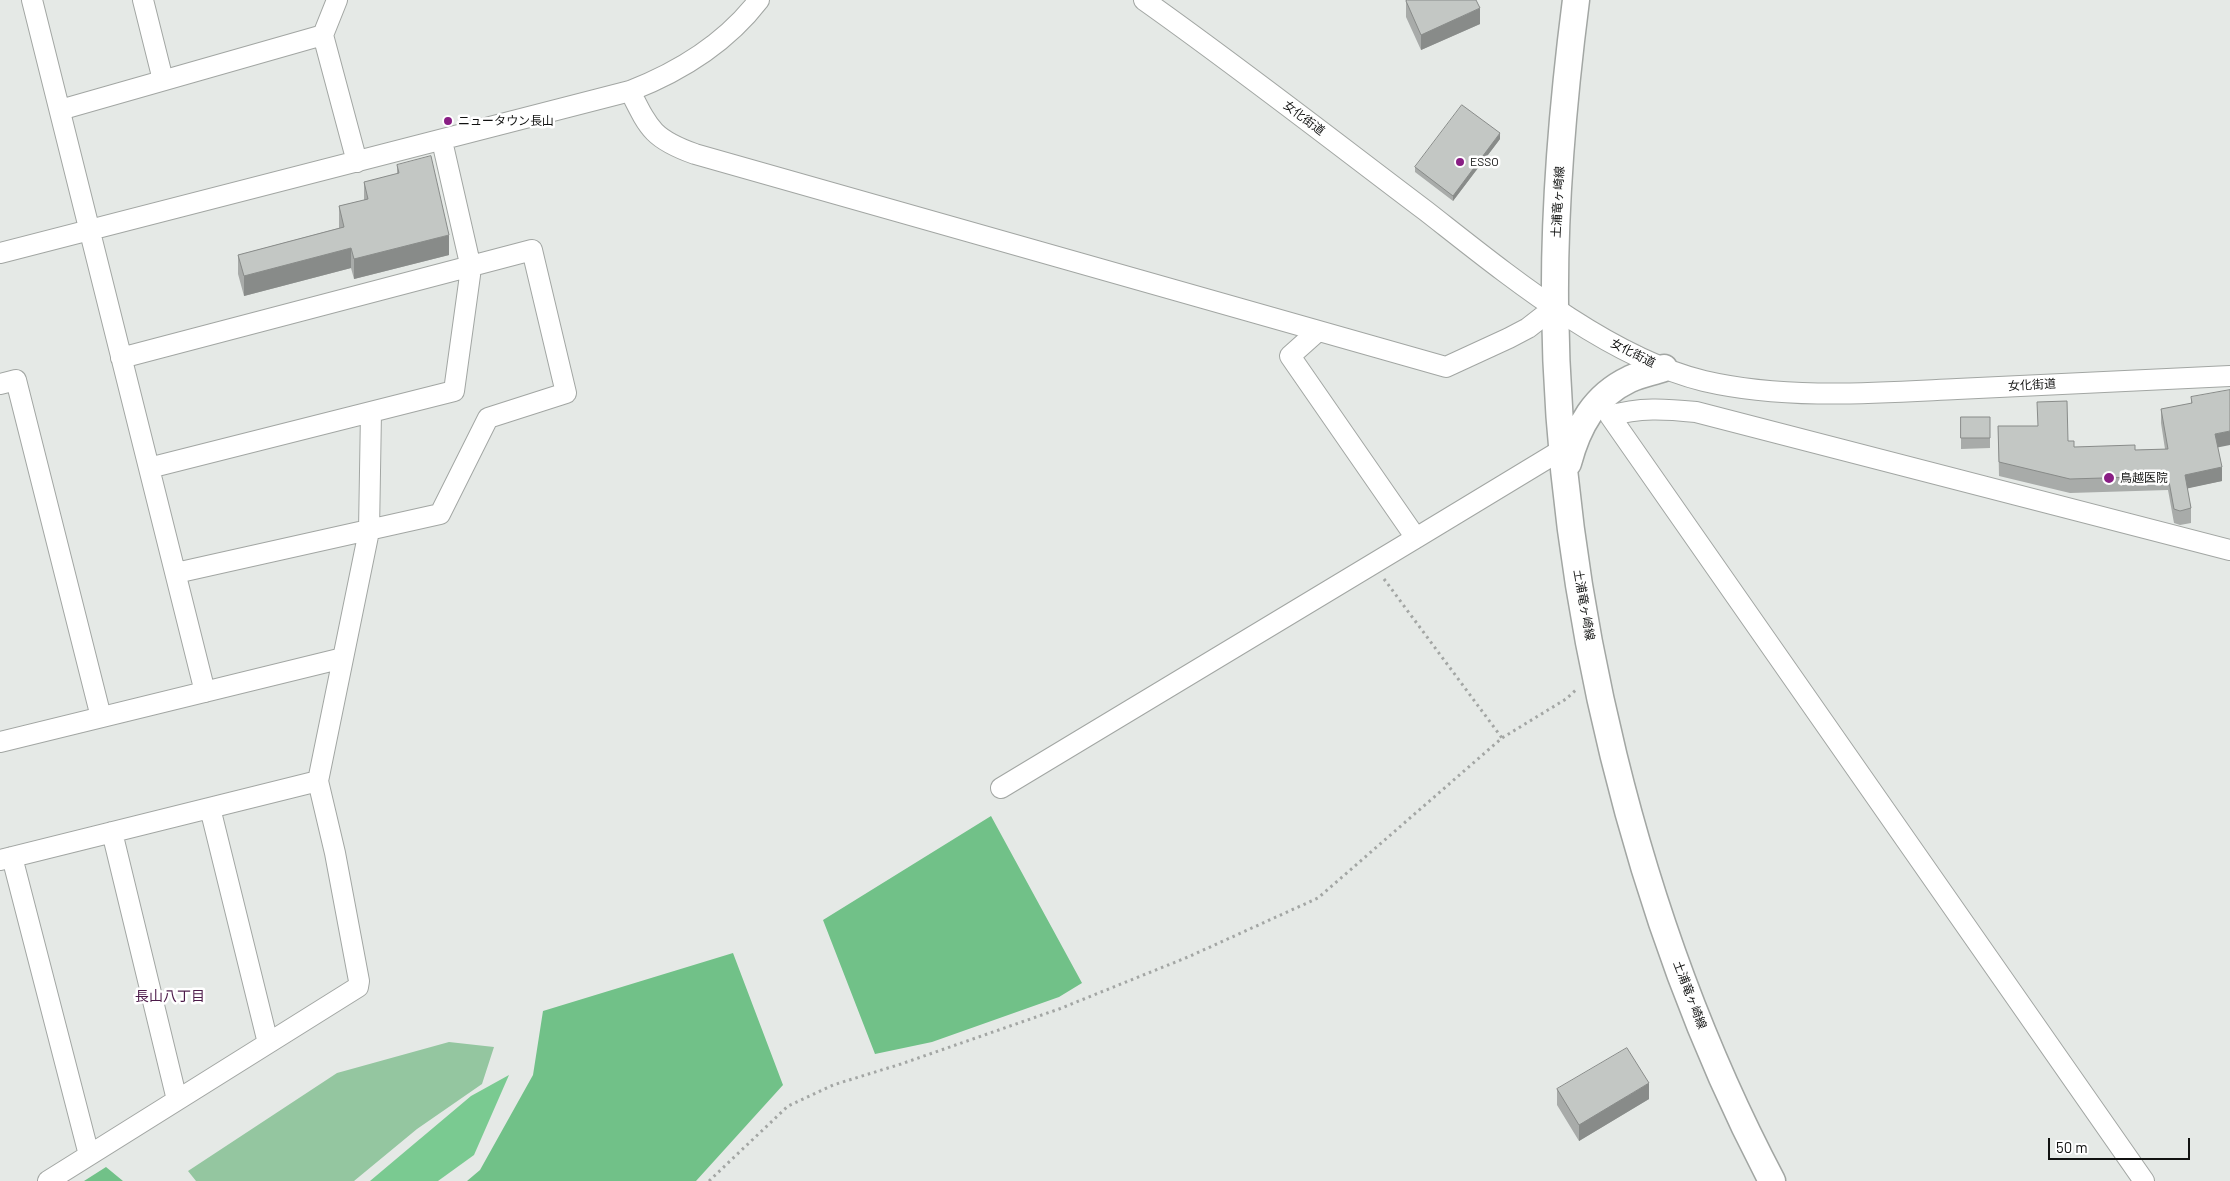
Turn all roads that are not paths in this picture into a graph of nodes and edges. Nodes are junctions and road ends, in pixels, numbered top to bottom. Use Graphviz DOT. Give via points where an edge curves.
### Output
graph roads {
  1 [pos="32,0"];
  2 [pos="143,0"];
  3 [pos="337,0"];
  4 [pos="759,0"];
  5 [pos="1144,0"];
  6 [pos="1576,0"];
  7 [pos="323,35"];
  8 [pos="163,80"];
  9 [pos="630,91"];
  10 [pos="60,110"];
  11 [pos="442,141"];
  12 [pos="357,162"];
  13 [pos="90,231"];
  14 [pos="0,253"];
  15 [pos="471,268"];
  16 [pos="1555,306"];
  17 [pos="1318,331"];
  18 [pos="121,358"];
  19 [pos="1664,368"];
  20 [pos="2230,376"];
  21 [pos="1703,380"];
  22 [pos="0,384"];
  23 [pos="371,412"];
  24 [pos="1696,412"];
  25 [pos="1564,461"];
  26 [pos="149,468"];
  27 [pos="369,531"];
  28 [pos="1416,538"];
  29 [pos="2230,550"];
  30 [pos="176,573"];
  31 [pos="343,658"];
  32 [pos="206,692"];
  33 [pos="101,717"];
  34 [pos="0,742"];
  35 [pos="318,781"];
  36 [pos="1001,788"];
  37 [pos="210,808"];
  38 [pos="112,832"];
  39 [pos="6,858"];
  40 [pos="268,1043"];
  41 [pos="177,1100"];
  42 [pos="89,1155"];
  43 [pos="48,1181"];
  44 [pos="1772,1181"];
  45 [pos="2144,1181"];
  1 -- 10 [label="street"];
  2 -- 8 [label="street"];
  3 -- 7 [label="street"];
  4 -- 9 [label="street" via="726,36 705,51 672,72"];
  5 -- 16 [label="street, 女化街道" via="1210,46"];
  6 -- 16 [label="main road, 土浦竜ヶ崎線" via="1560,155"];
  7 -- 8 [label="street"];
  7 -- 12 [label="street"];
  8 -- 10 [label="street"];
  9 -- 11 [label="street"];
  9 -- 17 [label="street" via="647,125 657,137 681,149"];
  10 -- 13 [label="street"];
  11 -- 12 [label="street"];
  11 -- 15 [label="street"];
  12 -- 13 [label="street"];
  13 -- 14 [label="street"];
  13 -- 18 [label="street"];
  15 -- 18 [label="street"];
  15 -- 23 [label="street" via="454,391"];
  15 -- 27 [label="street" via="532,250 566,392 488,418 440,514"];
  16 -- 17 [label="street" via="1528,328 1446,367"];
  16 -- 19 [label="street, 女化街道" via="1622,348"];
  16 -- 25 [label="main road, 土浦竜ヶ崎線"];
  17 -- 28 [label="street" via="1290,356"];
  18 -- 26 [label="street"];
  19 -- 21 [label="street, 女化街道"];
  19 -- 25 [label="main road" via="1632,378 1596,403"];
  20 -- 21 [label="street, 女化街道" via="1913,391 1790,393"];
  21 -- 24 [label="street"];
  22 -- 33 [label="street" via="16,380"];
  23 -- 26 [label="street"];
  23 -- 27 [label="street"];
  24 -- 29 [label="street"];
  24 -- 45 [label="street" via="1662,408 1610,416"];
  25 -- 28 [label="street"];
  25 -- 44 [label="main road, 土浦竜ヶ崎線" via="1579,581 1610,739 1630,817 1672,947 1725,1084"];
  26 -- 30 [label="street"];
  27 -- 30 [label="street"];
  27 -- 31 [label="street"];
  28 -- 36 [label="street"];
  30 -- 32 [label="street"];
  31 -- 32 [label="street"];
  31 -- 35 [label="street"];
  32 -- 33 [label="street"];
  33 -- 34 [label="street"];
  35 -- 37 [label="street"];
  35 -- 40 [label="street" via="360,981 358,987"];
  37 -- 38 [label="street"];
  37 -- 40 [label="street"];
  38 -- 39 [label="street"];
  38 -- 41 [label="street"];
  39 -- 42 [label="street"];
  40 -- 41 [label="street"];
  41 -- 42 [label="street"];
  42 -- 43 [label="street"];
}
